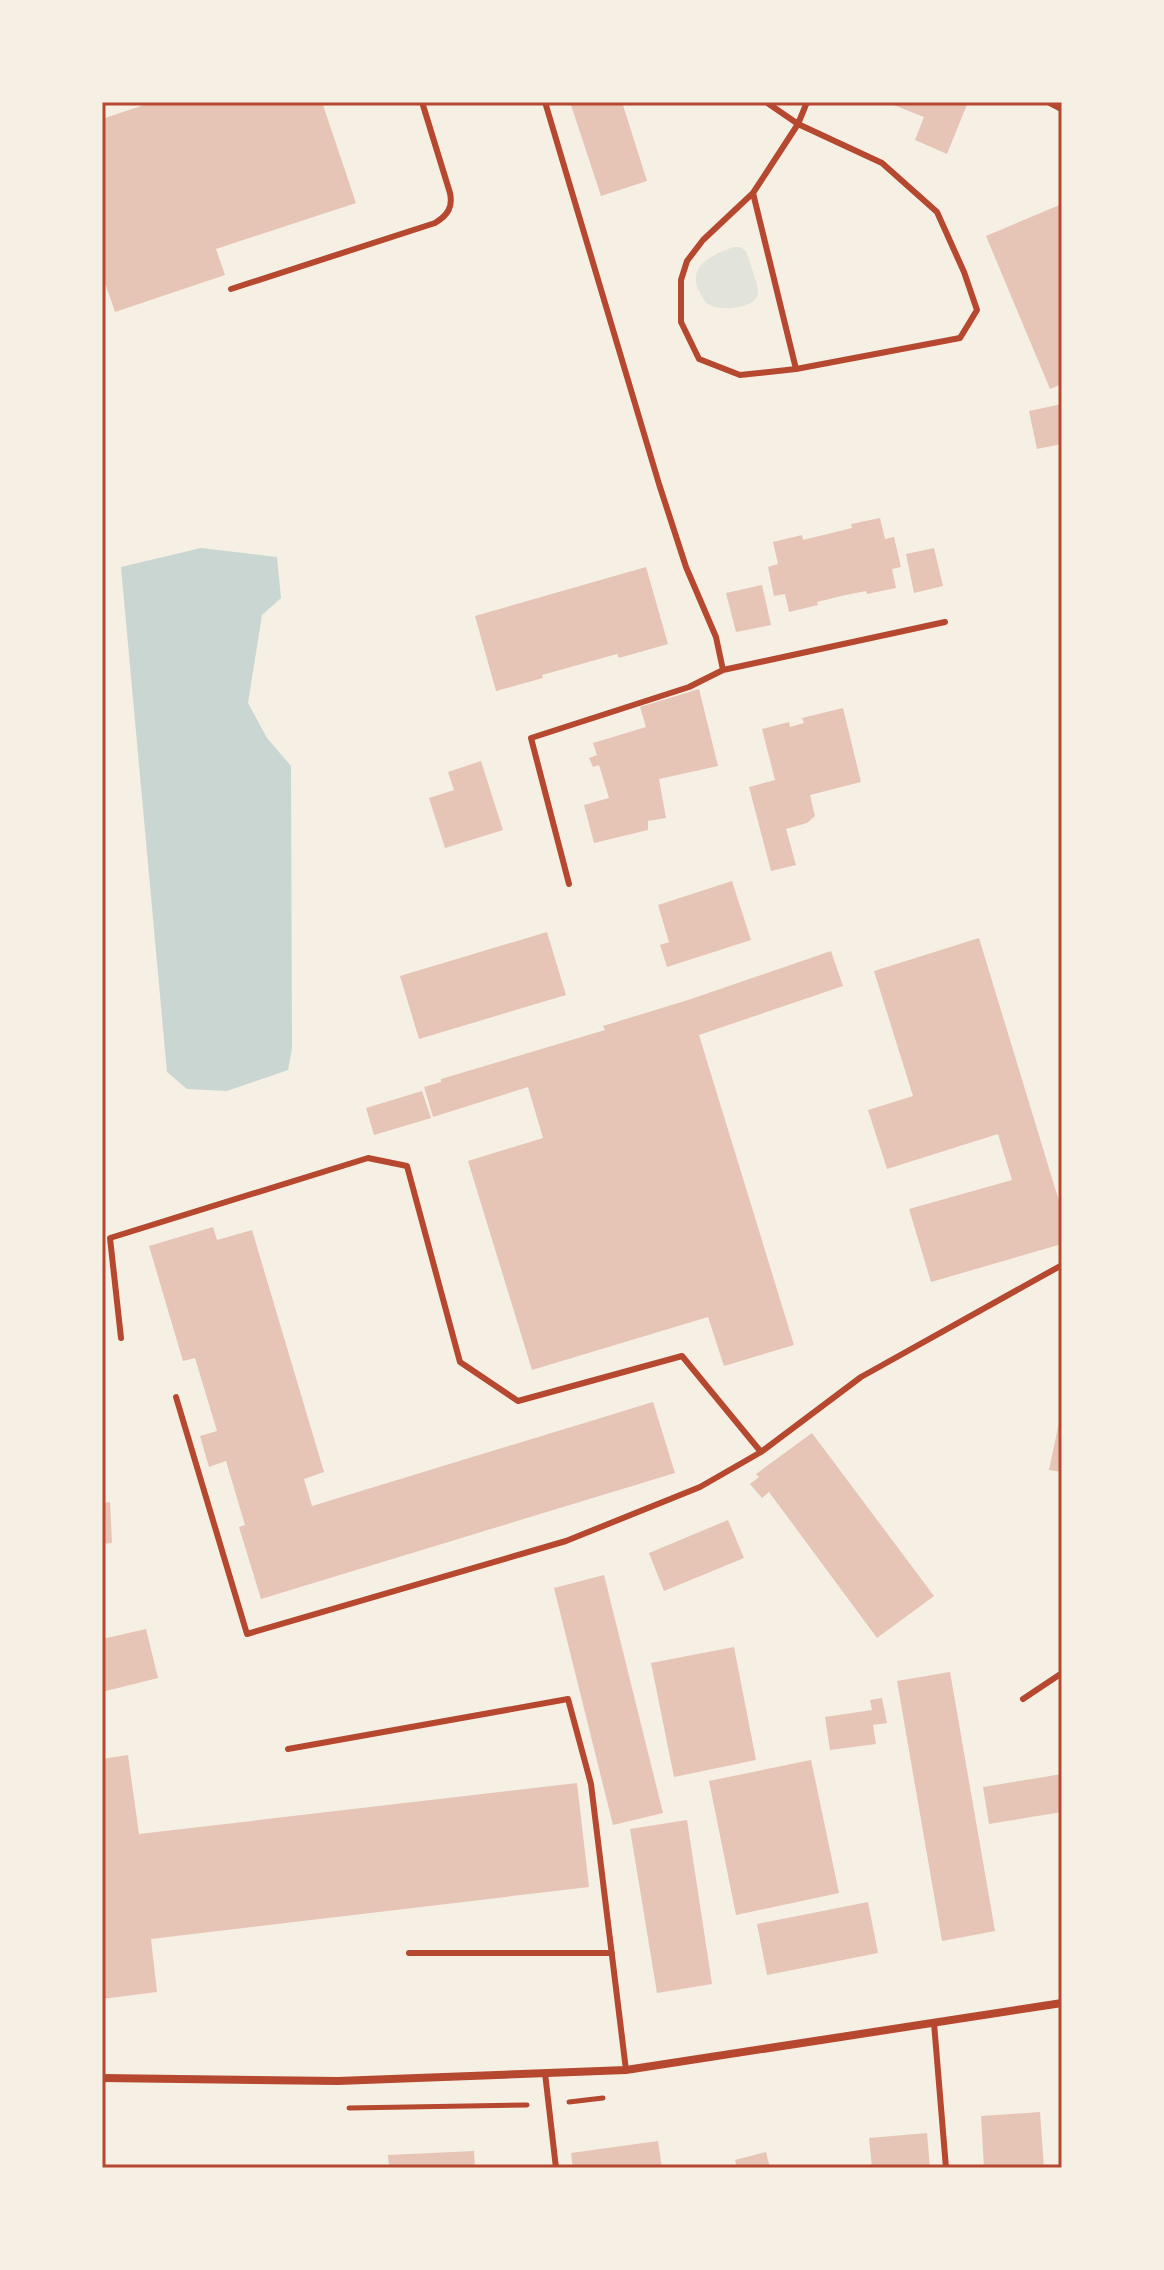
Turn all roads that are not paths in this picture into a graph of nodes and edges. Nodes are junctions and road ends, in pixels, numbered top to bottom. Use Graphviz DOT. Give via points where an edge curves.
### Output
graph roads {
  1 [pos="422,102"];
  2 [pos="545,102"];
  3 [pos="766,102"];
  4 [pos="807,102"];
  5 [pos="798,124"];
  6 [pos="753,193"];
  7 [pos="231,289"];
  8 [pos="796,369"];
  9 [pos="945,622"];
  10 [pos="723,670"];
  11 [pos="569,884"];
  12 [pos="1062,1265"];
  13 [pos="121,1338"];
  14 [pos="176,1397"];
  15 [pos="761,1452"];
  16 [pos="1062,1673"];
  17 [pos="1023,1699"];
  18 [pos="288,1749"];
  19 [pos="409,1953"];
  20 [pos="612,1953"];
  21 [pos="1062,2003"];
  22 [pos="934,2023"];
  23 [pos="626,2070"];
  24 [pos="545,2073"];
  25 [pos="102,2078"];
  26 [pos="556,2168"];
  27 [pos="946,2168"];
  1 -- 7 [label="lane" via="450,193 444,218"];
  2 -- 10 [label="lane" via="659,484 716,637"];
  3 -- 5 [label="lane"];
  4 -- 5 [label="lane"];
  5 -- 6 [label="lane"];
  5 -- 8 [label="lane" via="882,163 937,212 977,310 960,338"];
  6 -- 8 [label="lane"];
  6 -- 8 [label="lane" via="687,261 681,280 681,322 699,359 740,375"];
  9 -- 10 [label="lane"];
  10 -- 11 [label="lane" via="689,687 531,738"];
  12 -- 15 [label="lane" via="861,1377"];
  13 -- 15 [label="lane" via="110,1238 368,1158 407,1166 460,1362 518,1401 682,1356"];
  14 -- 15 [label="lane" via="247,1634 566,1541 700,1487"];
  16 -- 17 [label="lane"];
  18 -- 20 [label="lane" via="568,1699 591,1784"];
  19 -- 20 [label="lane"];
  20 -- 23 [label="lane"];
  21 -- 22 [label="street"];
  22 -- 23 [label="street"];
  22 -- 27 [label="lane"];
  23 -- 24 [label="street"];
  24 -- 25 [label="street" via="338,2081"];
  24 -- 26 [label="lane"];
}
